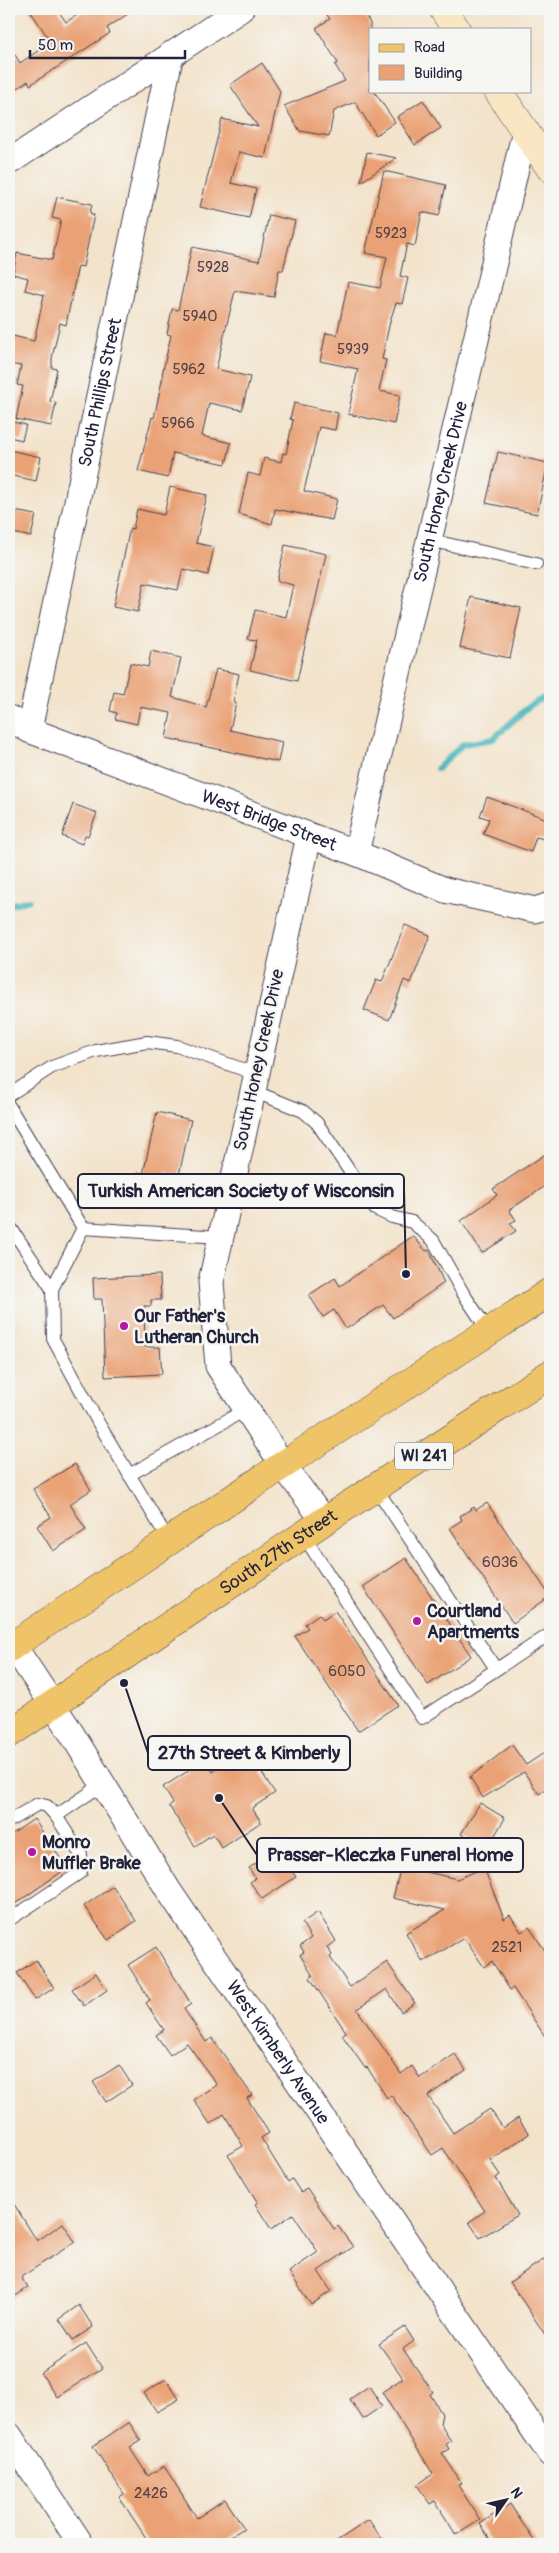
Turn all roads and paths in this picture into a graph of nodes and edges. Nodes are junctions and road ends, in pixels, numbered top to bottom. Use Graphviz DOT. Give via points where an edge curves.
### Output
graph roads {
  1 [pos="241,9"];
  2 [pos="442,9"];
  3 [pos="455,28"];
  4 [pos="171,54"];
  5 [pos="499,92"];
  6 [pos="525,130"];
  7 [pos="9,162"];
  8 [pos="550,168"];
  9 [pos="429,540"];
  10 [pos="536,564"];
  11 [pos="19,724"];
  12 [pos="309,836"];
  13 [pos="356,853"];
  14 [pos="543,907"];
  15 [pos="255,1082"];
  16 [pos="9,1095"];
  17 [pos="9,1106"];
  18 [pos="9,1225"];
  19 [pos="83,1228"];
  20 [pos="220,1237"];
  21 [pos="52,1289"];
  22 [pos="550,1292"];
  23 [pos="489,1332"];
  24 [pos="550,1374"];
  25 [pos="246,1409"];
  26 [pos="283,1464"];
  27 [pos="129,1475"];
  28 [pos="376,1488"];
  29 [pos="313,1528"];
  30 [pos="169,1541"];
  31 [pos="550,1634"];
  32 [pos="11,1647"];
  33 [pos="496,1669"];
  34 [pos="53,1705"];
  35 [pos="9,1734"];
  36 [pos="103,1784"];
  37 [pos="56,1816"];
  38 [pos="9,1821"];
  39 [pos="9,1920"];
  40 [pos="9,2435"];
  41 [pos="550,2454"];
  42 [pos="81,2544"];
  1 -- 4 [label="street"];
  2 -- 3 [label="street"];
  4 -- 7 [label="street"];
  4 -- 11 [label="street, South Phillips Street"];
  5 -- 6 [label="street"];
  6 -- 8 [label="street"];
  6 -- 9 [label="street, South Honey Creek Drive"];
  9 -- 10 [label="lane"];
  9 -- 13 [label="street, South Honey Creek Drive"];
  11 -- 12 [label="street, West Bridge Street"];
  12 -- 13 [label="street, West Bridge Street"];
  12 -- 15 [label="street, South Honey Creek Drive"];
  13 -- 14 [label="street, West Bridge Street" via="445,890"];
  15 -- 16 [label="lane" via="177,1046 147,1042 96,1051 52,1067"];
  15 -- 20 [label="street, South Honey Creek Drive"];
  15 -- 23 [label="lane" via="318,1123 375,1209 412,1222 433,1240 462,1293"];
  17 -- 19 [label="lane"];
  18 -- 21 [label="lane"];
  19 -- 20 [label="lane"];
  19 -- 21 [label="lane"];
  20 -- 25 [label="street, South Honey Creek Drive" via="211,1282 218,1366"];
  21 -- 27 [label="lane" via="53,1338"];
  22 -- 23 [label="main road"];
  23 -- 26 [label="main road"];
  24 -- 28 [label="main road, South 27th Street / WI 241"];
  25 -- 26 [label="street, South Honey Creek Drive"];
  25 -- 27 [label="lane"];
  26 -- 29 [label="street, South Honey Creek Drive"];
  26 -- 30 [label="main road"];
  27 -- 30 [label="lane"];
  28 -- 29 [label="main road, South 27th Street / WI 241"];
  28 -- 33 [label="lane"];
  29 -- 33 [label="lane" via="422,1718"];
  29 -- 34 [label="main road, South 27th Street / WI 241"];
  30 -- 32 [label="main road"];
  31 -- 33 [label="lane"];
  32 -- 34 [label="street, West Kimberly Avenue"];
  34 -- 35 [label="main road, South 27th Street / WI 241"];
  34 -- 36 [label="street, West Kimberly Avenue"];
  36 -- 37 [label="lane"];
  36 -- 41 [label="street, West Kimberly Avenue" via="169,1891"];
  37 -- 38 [label="lane" via="47,1806 38,1804"];
  37 -- 39 [label="lane" via="81,1855 81,1872"];
  40 -- 42 [label="street"];
}
